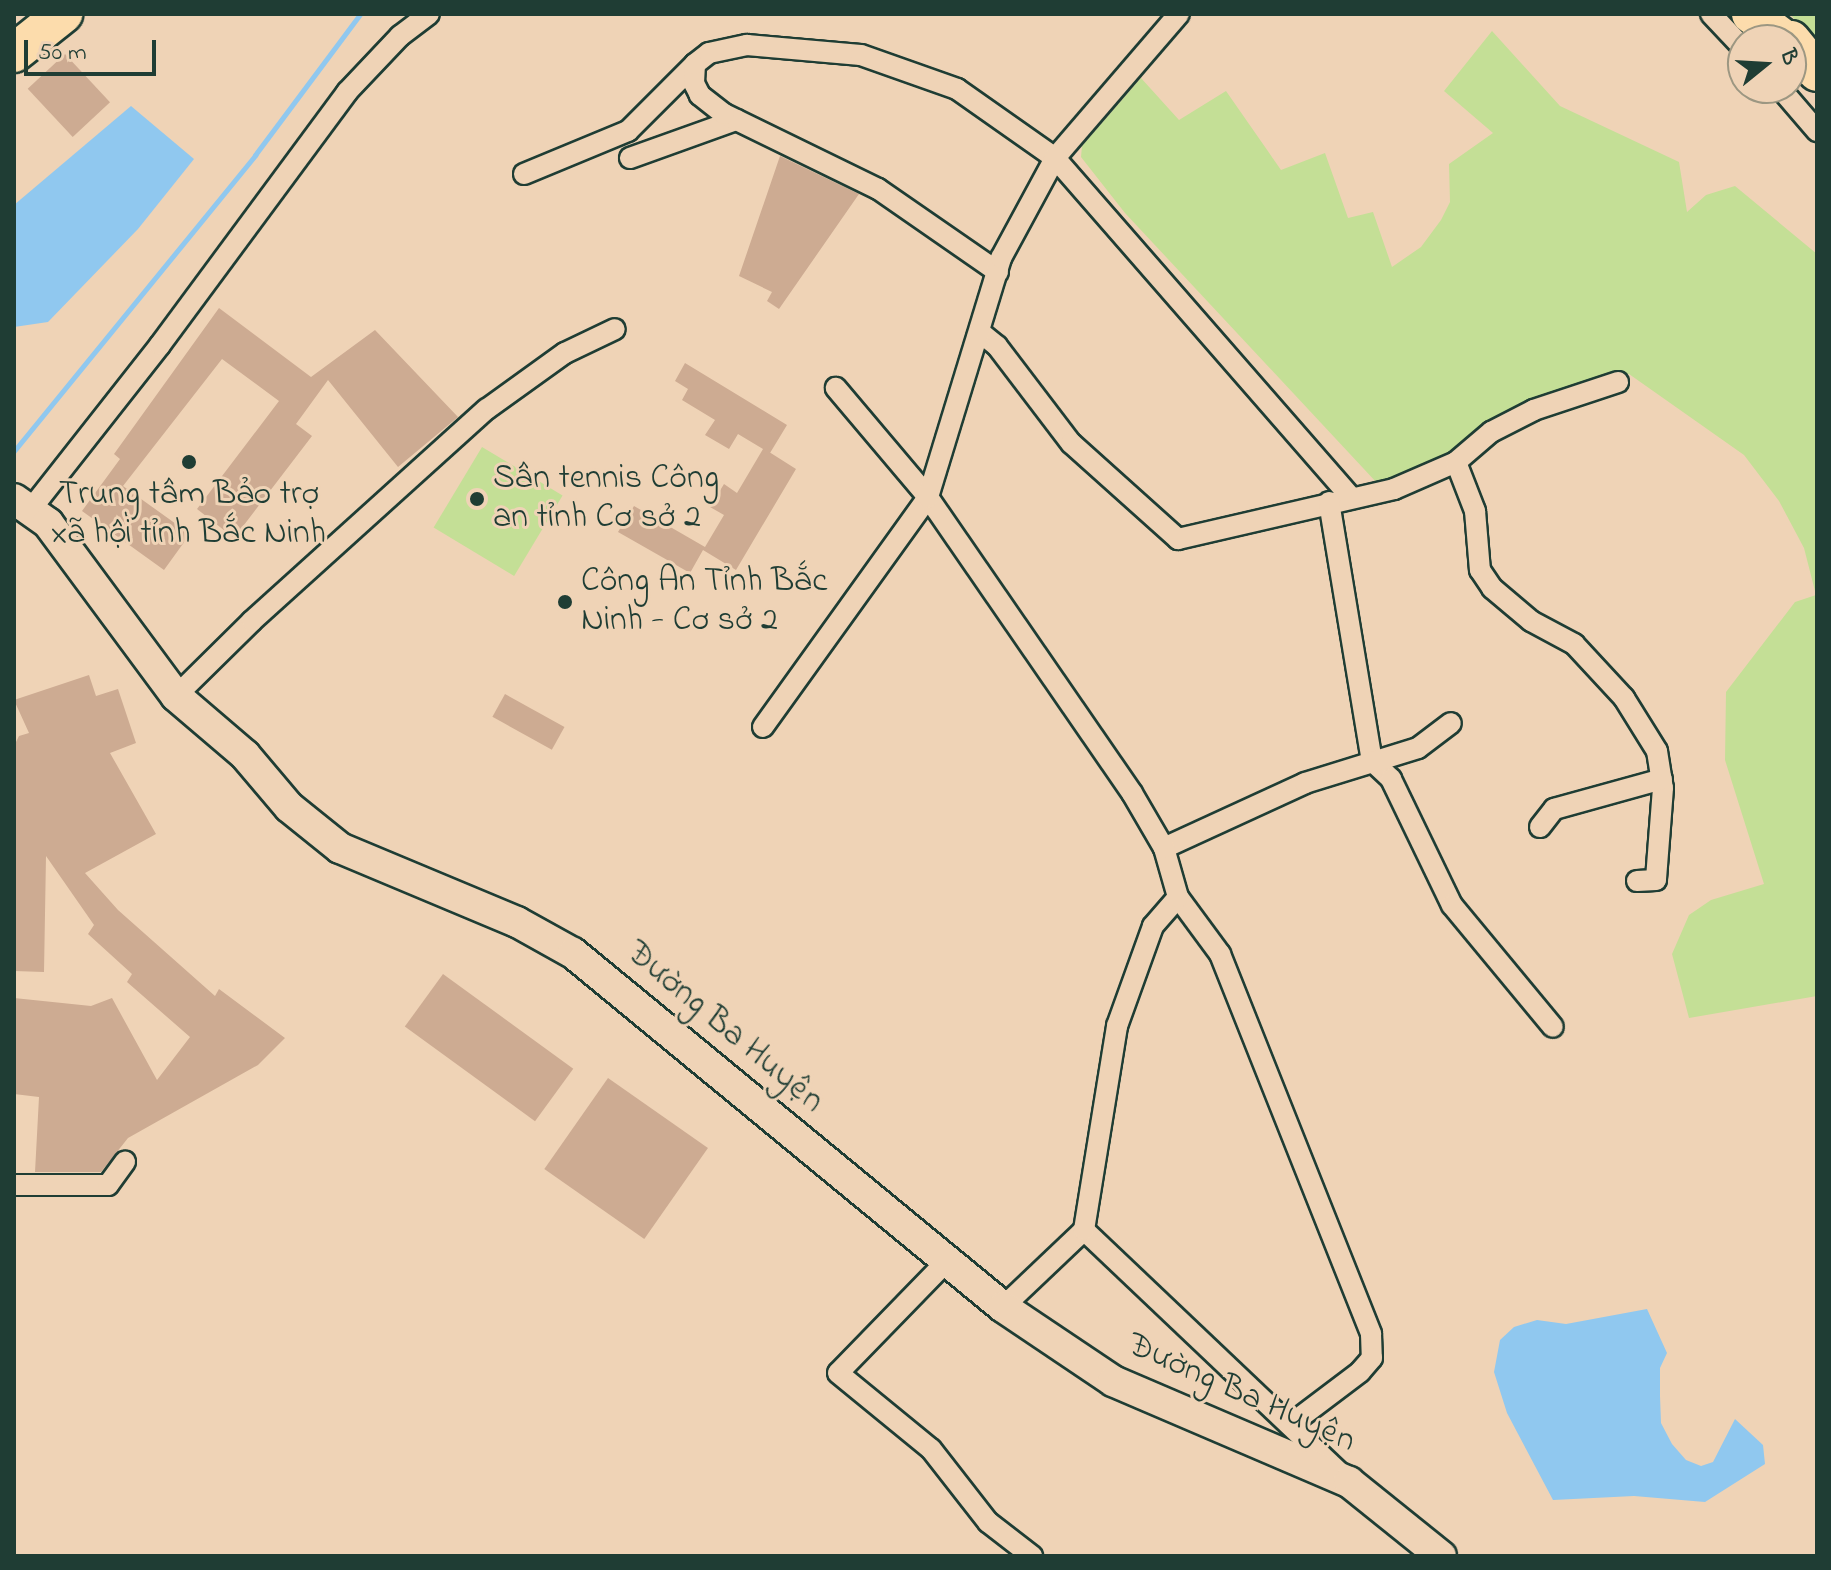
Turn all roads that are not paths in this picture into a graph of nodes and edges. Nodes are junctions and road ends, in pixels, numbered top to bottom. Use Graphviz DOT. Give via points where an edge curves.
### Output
graph roads {
  1 [pos="63,14"];
  2 [pos="429,14"];
  3 [pos="1179,14"];
  4 [pos="1711,14"];
  5 [pos="1727,31"];
  6 [pos="14,53"];
  7 [pos="695,64"];
  8 [pos="1794,104"];
  9 [pos="736,120"];
  10 [pos="1817,131"];
  11 [pos="630,158"];
  12 [pos="1055,158"];
  13 [pos="524,174"];
  14 [pos="998,272"];
  15 [pos="615,329"];
  16 [pos="981,333"];
  17 [pos="1618,382"];
  18 [pos="836,388"];
  19 [pos="1456,462"];
  20 [pos="928,497"];
  21 [pos="1351,497"];
  22 [pos="1329,502"];
  23 [pos="19,503"];
  24 [pos="176,696"];
  25 [pos="1451,723"];
  26 [pos="763,727"];
  27 [pos="1372,761"];
  28 [pos="1662,779"];
  29 [pos="1540,827"];
  30 [pos="1164,848"];
  31 [pos="1637,881"];
  32 [pos="1178,897"];
  33 [pos="1553,1027"];
  34 [pos="125,1162"];
  35 [pos="14,1185"];
  36 [pos="1084,1230"];
  37 [pos="945,1263"];
  38 [pos="1003,1307"];
  39 [pos="1290,1425"];
  40 [pos="1349,1482"];
  41 [pos="1032,1556"];
  42 [pos="1441,1556"];
  1 -- 6 [label="highway"];
  2 -- 23 [label="street" via="400,36 347,92 160,345"];
  3 -- 12 [label="street"];
  4 -- 5 [label="street"];
  7 -- 9 [label="street" via="694,83 700,95"];
  7 -- 12 [label="street" via="709,53 747,45 861,55 957,89"];
  7 -- 13 [label="street" via="628,131"];
  8 -- 10 [label="street"];
  9 -- 11 [label="street"];
  9 -- 14 [label="street" via="878,189"];
  12 -- 14 [label="street"];
  12 -- 21 [label="street"];
  14 -- 16 [label="street"];
  15 -- 24 [label="street" via="565,353 487,409 362,518"];
  16 -- 20 [label="street"];
  16 -- 22 [label="street" via="997,346 1071,443 1178,539"];
  17 -- 19 [label="street" via="1534,410 1491,432"];
  18 -- 20 [label="street"];
  19 -- 21 [label="street" via="1394,489"];
  19 -- 28 [label="street" via="1475,511 1480,570 1492,588 1531,621 1574,644 1607,679 1647,728"];
  20 -- 26 [label="street"];
  20 -- 30 [label="street" via="1132,793"];
  21 -- 22 [label="street"];
  22 -- 27 [label="street"];
  23 -- 24 [label="street, Đường Ba Huyện" via="48,523"];
  24 -- 37 [label="street, Đường Ba Huyện" via="245,755 289,807 340,848 517,922 573,953"];
  25 -- 27 [label="street" via="1434,740"];
  27 -- 30 [label="street" via="1267,798"];
  27 -- 33 [label="street" via="1391,779 1452,905"];
  28 -- 29 [label="street" via="1554,809"];
  28 -- 31 [label="street" via="1656,880"];
  30 -- 32 [label="street"];
  32 -- 36 [label="street" via="1153,926 1117,1026"];
  32 -- 39 [label="street" via="1220,954 1371,1334 1372,1358 1360,1372"];
  34 -- 35 [label="street" via="108,1185"];
  36 -- 38 [label="street"];
  36 -- 39 [label="street"];
  37 -- 38 [label="street, Đường Ba Huyện"];
  37 -- 41 [label="street" via="838,1373 931,1449 988,1522"];
  38 -- 40 [label="street, Đường Ba Huyện" via="1113,1381"];
  39 -- 40 [label="street"];
  40 -- 42 [label="street, Đường Ba Huyện"];
}
